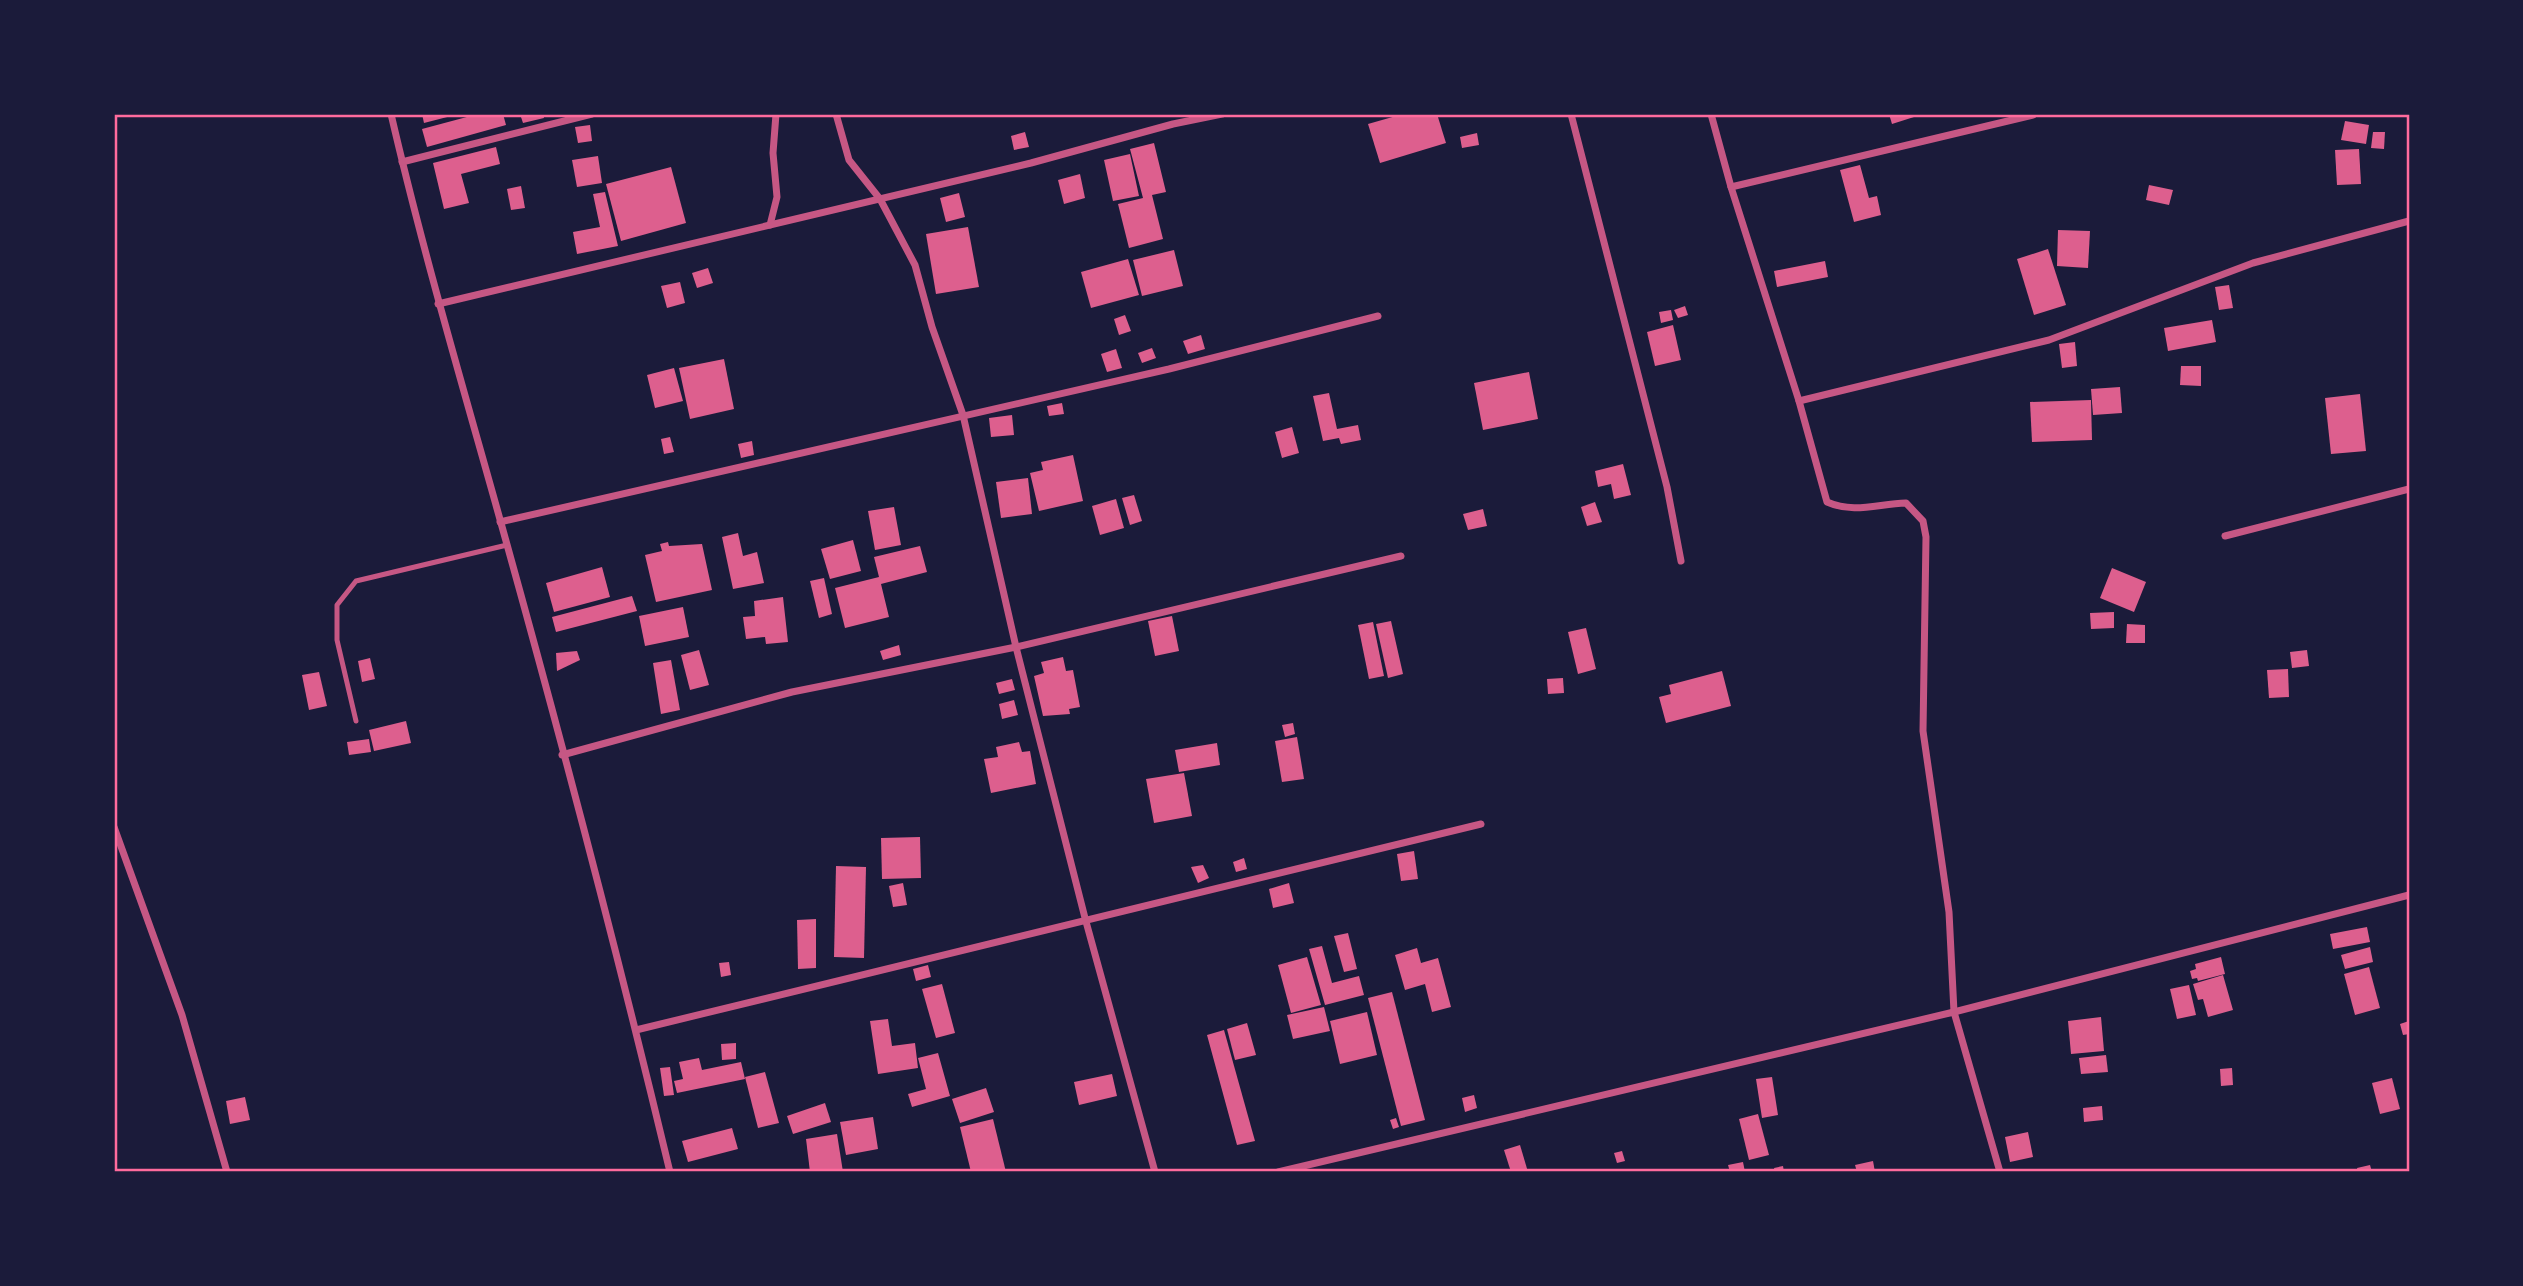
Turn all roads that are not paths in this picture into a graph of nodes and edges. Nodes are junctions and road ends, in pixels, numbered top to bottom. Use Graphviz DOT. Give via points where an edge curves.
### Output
graph roads {
  1 [pos="391,114"];
  2 [pos="592,114"];
  3 [pos="776,114"];
  4 [pos="836,114"];
  5 [pos="1222,114"];
  6 [pos="1571,114"];
  7 [pos="1711,114"];
  8 [pos="2033,115"];
  9 [pos="402,162"];
  10 [pos="1731,187"];
  11 [pos="880,199"];
  12 [pos="2409,221"];
  13 [pos="769,225"];
  14 [pos="438,304"];
  15 [pos="1378,316"];
  16 [pos="1799,401"];
  17 [pos="963,415"];
  18 [pos="2409,489"];
  19 [pos="500,522"];
  20 [pos="2225,536"];
  21 [pos="507,545"];
  22 [pos="1401,556"];
  23 [pos="1681,561"];
  24 [pos="1016,647"];
  25 [pos="356,721"];
  26 [pos="562,755"];
  27 [pos="1481,824"];
  28 [pos="114,827"];
  29 [pos="2409,895"];
  30 [pos="1085,918"];
  31 [pos="1954,1012"];
  32 [pos="636,1030"];
  33 [pos="227,1172"];
  34 [pos="670,1172"];
  35 [pos="1155,1172"];
  36 [pos="1278,1172"];
  37 [pos="2000,1172"];
  1 -- 9 [label="street"];
  2 -- 9 [label="street"];
  3 -- 13 [label="street" via="777,197"];
  4 -- 11 [label="street" via="849,160"];
  5 -- 11 [label="street"];
  6 -- 23 [label="street" via="1667,487"];
  7 -- 10 [label="street"];
  8 -- 10 [label="street"];
  9 -- 14 [label="street"];
  10 -- 16 [label="street"];
  11 -- 13 [label="street"];
  11 -- 17 [label="street" via="915,265"];
  12 -- 16 [label="street" via="2253,263 2049,340"];
  13 -- 14 [label="street"];
  14 -- 19 [label="street"];
  15 -- 17 [label="street"];
  16 -- 31 [label="street" via="1827,502 1858,510 1906,503 1923,521 1923,731 1950,912"];
  17 -- 19 [label="street"];
  17 -- 24 [label="street"];
  18 -- 20 [label="street"];
  19 -- 21 [label="street"];
  21 -- 25 [label="lane" via="356,582 337,605 337,640"];
  21 -- 26 [label="street"];
  22 -- 24 [label="street"];
  24 -- 26 [label="street" via="792,692"];
  24 -- 30 [label="street"];
  26 -- 32 [label="street"];
  27 -- 30 [label="street"];
  28 -- 33 [label="street" via="182,1015"];
  29 -- 31 [label="street"];
  30 -- 32 [label="street"];
  30 -- 35 [label="street"];
  31 -- 36 [label="street"];
  31 -- 37 [label="street"];
  32 -- 34 [label="street"];
}
